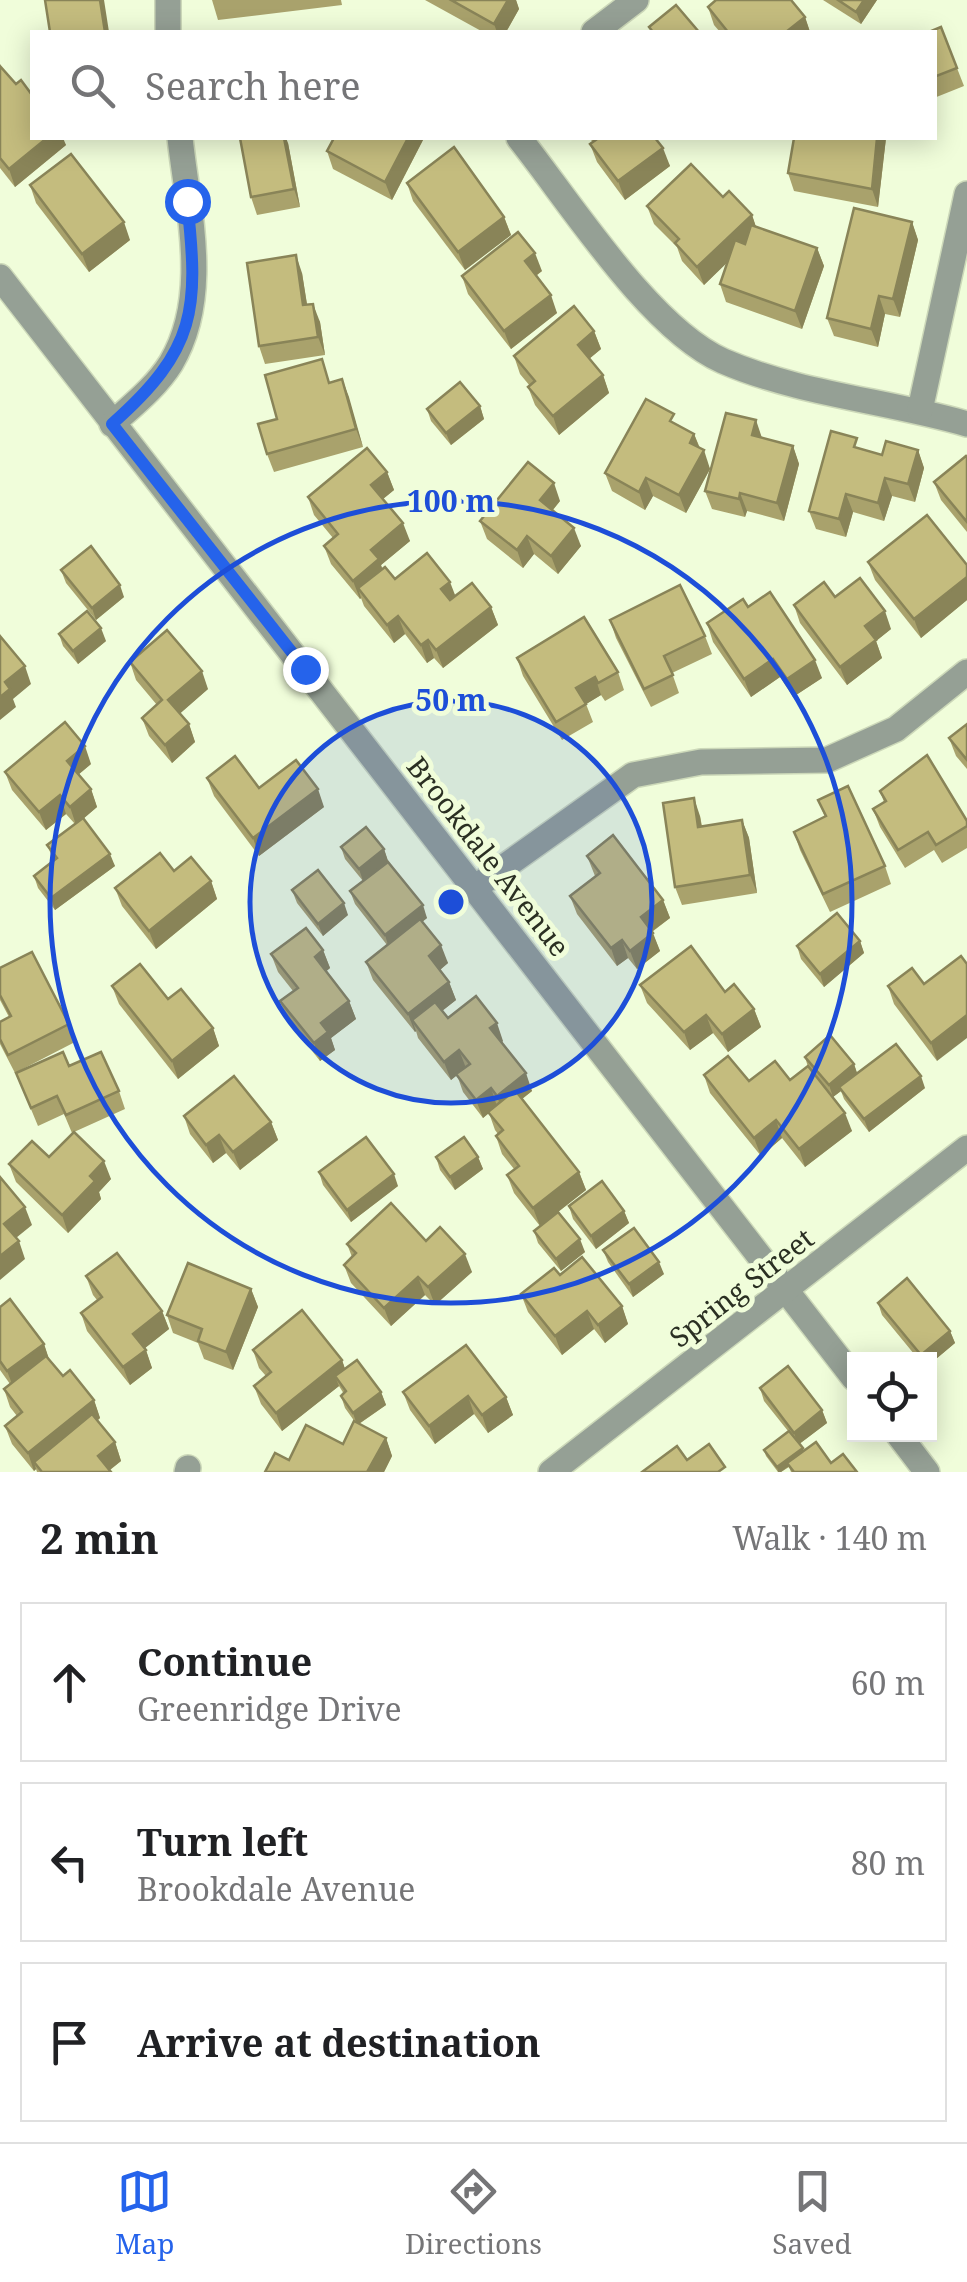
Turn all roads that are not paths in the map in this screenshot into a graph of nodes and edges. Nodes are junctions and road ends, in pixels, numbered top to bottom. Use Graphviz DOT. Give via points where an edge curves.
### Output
graph roads {
  1 [pos="168,0"];
  2 [pos="636,0"];
  3 [pos="168,30"];
  4 [pos="597,30"];
  5 [pos="180,140"];
  6 [pos="520,140"];
  7 [pos="967,194"];
  8 [pos="0,278"];
  9 [pos="920,410"];
  10 [pos="112,424"];
  11 [pos="967,424"];
  12 [pos="967,672"];
  13 [pos="476,887"];
  14 [pos="967,1148"];
  15 [pos="787,1290"];
  16 [pos="847,1369"];
  17 [pos="904,1442"];
  18 [pos="551,1472"];
  19 [pos="927,1472"];
  1 -- 3 [label="street"];
  2 -- 4 [label="street"];
  5 -- 10 [label="street" via="194,264 186,329 149,391"];
  6 -- 9 [label="street" via="682,336 722,360 772,377"];
  7 -- 9 [label="street"];
  8 -- 10 [label="street, Brookdale Avenue"];
  9 -- 11 [label="street"];
  10 -- 13 [label="street, Brookdale Avenue"];
  12 -- 13 [label="street" via="896,730 827,760 701,762 633,775"];
  13 -- 15 [label="street, Brookdale Avenue"];
  14 -- 15 [label="street, Spring Street"];
  15 -- 16 [label="street, Brookdale Avenue"];
  15 -- 18 [label="street, Spring Street"];
  17 -- 19 [label="street"];
}
